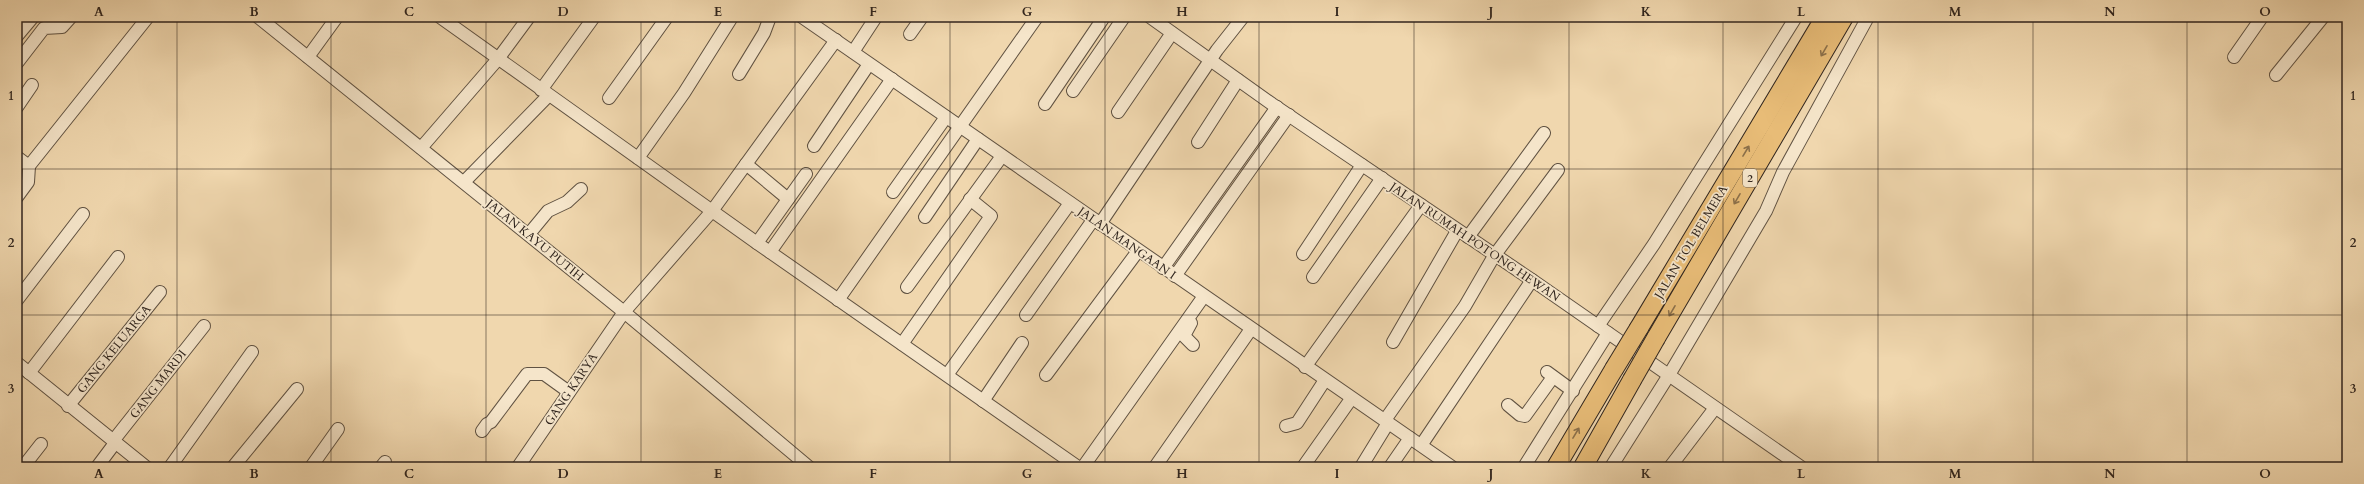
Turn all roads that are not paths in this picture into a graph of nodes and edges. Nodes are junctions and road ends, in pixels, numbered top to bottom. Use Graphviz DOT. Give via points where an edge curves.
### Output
graph roads {
  1 [pos="33,17"];
  2 [pos="71,17"];
  3 [pos="148,17"];
  4 [pos="258,17"];
  5 [pos="337,17"];
  6 [pos="440,17"];
  7 [pos="529,17"];
  8 [pos="594,17"];
  9 [pos="667,17"];
  10 [pos="732,17"];
  11 [pos="770,17"];
  12 [pos="876,17"];
  13 [pos="922,17"];
  14 [pos="1037,17"];
  15 [pos="1104,17"];
  16 [pos="1124,17"];
  17 [pos="1150,17"];
  18 [pos="1243,17"];
  19 [pos="1796,17"];
  20 [pos="1825,17"];
  21 [pos="1844,17"];
  22 [pos="1868,17"];
  23 [pos="2262,17"];
  24 [pos="2324,17"];
  25 [pos="805,18"];
  26 [pos="1172,33"];
  27 [pos="910,34"];
  28 [pos="17,36"];
  29 [pos="836,40"];
  30 [pos="1087,43"];
  31 [pos="853,52"];
  32 [pos="1100,52"];
  33 [pos="308,57"];
  34 [pos="2234,57"];
  35 [pos="498,59"];
  36 [pos="1210,60"];
  37 [pos="17,63"];
  38 [pos="869,64"];
  39 [pos="739,74"];
  40 [pos="2276,76"];
  41 [pos="892,79"];
  42 [pos="1238,80"];
  43 [pos="32,85"];
  44 [pos="1073,91"];
  45 [pos="545,93"];
  46 [pos="609,98"];
  47 [pos="1045,104"];
  48 [pos="17,107"];
  49 [pos="1277,107"];
  50 [pos="1118,112"];
  51 [pos="1289,115"];
  52 [pos="946,117"];
  53 [pos="959,126"];
  54 [pos="1544,133"];
  55 [pos="978,139"];
  56 [pos="1198,142"];
  57 [pos="814,146"];
  58 [pos="421,148"];
  59 [pos="1002,156"];
  60 [pos="17,158"];
  61 [pos="638,158"];
  62 [pos="746,164"];
  63 [pos="1362,165"];
  64 [pos="29,166"];
  65 [pos="1558,170"];
  66 [pos="806,174"];
  67 [pos="1382,178"];
  68 [pos="464,182"];
  69 [pos="580,189"];
  70 [pos="893,192"];
  71 [pos="790,196"];
  72 [pos="17,197"];
  73 [pos="970,199"];
  74 [pos="804,203"];
  75 [pos="1070,203"];
  76 [pos="1421,205"];
  77 [pos="712,211"];
  78 [pos="83,214"];
  79 [pos="925,217"];
  80 [pos="1097,222"];
  81 [pos="529,234"];
  82 [pos="1463,234"];
  83 [pos="757,243"];
  84 [pos="1138,251"];
  85 [pos="770,252"];
  86 [pos="1303,254"];
  87 [pos="1494,256"];
  88 [pos="118,257"];
  89 [pos="1163,268"];
  90 [pos="1175,276"];
  91 [pos="1313,277"];
  92 [pos="1532,280"];
  93 [pos="907,287"];
  94 [pos="160,292"];
  95 [pos="1205,298"];
  96 [pos="17,300"];
  97 [pos="838,300"];
  98 [pos="624,312"];
  99 [pos="1026,315"];
  100 [pos="204,326"];
  101 [pos="1598,326"];
  102 [pos="1251,329"];
  103 [pos="1608,333"];
  104 [pos="1393,342"];
  105 [pos="1022,343"];
  106 [pos="902,344"];
  107 [pos="1193,345"];
  108 [pos="252,352"];
  109 [pos="17,363"];
  110 [pos="1305,367"];
  111 [pos="29,373"];
  112 [pos="947,375"];
  113 [pos="1046,375"];
  114 [pos="1669,375"];
  115 [pos="1325,380"];
  116 [pos="297,389"];
  117 [pos="1573,391"];
  118 [pos="569,392"];
  119 [pos="1351,399"];
  120 [pos="983,401"];
  121 [pos="1508,404"];
  122 [pos="68,406"];
  123 [pos="1715,408"];
  124 [pos="1386,421"];
  125 [pos="1286,426"];
  126 [pos="338,429"];
  127 [pos="482,430"];
  128 [pos="1410,438"];
  129 [pos="114,442"];
  130 [pos="41,444"];
  131 [pos="1422,444"];
  132 [pos="23,467"];
  133 [pos="97,467"];
  134 [pos="146,467"];
  135 [pos="170,467"];
  136 [pos="233,467"];
  137 [pos="311,467"];
  138 [pos="518,467"];
  139 [pos="808,467"];
  140 [pos="1078,467"];
  141 [pos="1083,467"];
  142 [pos="1155,467"];
  143 [pos="1303,467"];
  144 [pos="1361,467"];
  145 [pos="1390,467"];
  146 [pos="1452,467"];
  147 [pos="1524,467"];
  148 [pos="1556,467"];
  149 [pos="1583,467"];
  150 [pos="1611,467"];
  151 [pos="1670,467"];
  152 [pos="1801,467"];
  1 -- 28 [label="street"];
  2 -- 37 [label="street" via="62,27 44,28"];
  3 -- 64 [label="street"];
  4 -- 33 [label="street, JALAN KAYU PUTIH"];
  5 -- 33 [label="street"];
  6 -- 35 [label="street"];
  7 -- 35 [label="street"];
  8 -- 45 [label="street"];
  9 -- 46 [label="street"];
  10 -- 61 [label="street"];
  11 -- 39 [label="street" via="764,33"];
  12 -- 31 [label="street"];
  13 -- 27 [label="street"];
  14 -- 53 [label="street"];
  15 -- 30 [label="street"];
  16 -- 32 [label="street"];
  17 -- 26 [label="street, JALAN RUMAH POTONG HEWAN"];
  18 -- 36 [label="street"];
  19 -- 101 [label="street" via="1654,244"];
  148 -- 20 [label="highway, JALAN TOL BELMERA / 2, one-way, bridge"];
  21 -- 149 [label="highway, JALAN TOL BELMERA / 2, one-way, bridge"];
  22 -- 114 [label="street" via="1783,172 1766,211"];
  23 -- 34 [label="street"];
  24 -- 40 [label="street"];
  25 -- 29 [label="street, JALAN MANGAAN I"];
  26 -- 36 [label="street, JALAN RUMAH POTONG HEWAN"];
  26 -- 50 [label="street"];
  29 -- 31 [label="street, JALAN MANGAAN I"];
  29 -- 62 [label="street, GANG KARYA"];
  30 -- 32 [label="street"];
  30 -- 47 [label="street"];
  31 -- 38 [label="street, JALAN MANGAAN I"];
  32 -- 44 [label="street"];
  33 -- 58 [label="street, JALAN KAYU PUTIH"];
  35 -- 45 [label="street"];
  35 -- 58 [label="street"];
  36 -- 42 [label="street, JALAN RUMAH POTONG HEWAN"];
  36 -- 80 [label="street"];
  38 -- 41 [label="street, JALAN MANGAAN I"];
  38 -- 57 [label="street"];
  41 -- 52 [label="street, JALAN MANGAAN I"];
  41 -- 74 [label="street"];
  42 -- 49 [label="street, JALAN RUMAH POTONG HEWAN"];
  42 -- 56 [label="street"];
  43 -- 48 [label="street"];
  45 -- 61 [label="street"];
  45 -- 68 [label="street"];
  49 -- 51 [label="street, JALAN RUMAH POTONG HEWAN"];
  49 -- 89 [label="street"];
  51 -- 63 [label="street, JALAN RUMAH POTONG HEWAN"];
  51 -- 90 [label="street"];
  52 -- 53 [label="street, JALAN MANGAAN I"];
  52 -- 70 [label="street"];
  53 -- 55 [label="street, JALAN MANGAAN I"];
  53 -- 97 [label="street"];
  54 -- 82 [label="street"];
  55 -- 59 [label="street, JALAN MANGAAN I"];
  55 -- 79 [label="street"];
  58 -- 68 [label="street, JALAN KAYU PUTIH"];
  59 -- 73 [label="street"];
  59 -- 75 [label="street, JALAN MANGAAN I"];
  60 -- 64 [label="street"];
  61 -- 77 [label="street"];
  62 -- 71 [label="street"];
  62 -- 77 [label="street, GANG KARYA"];
  63 -- 67 [label="street, JALAN RUMAH POTONG HEWAN"];
  63 -- 86 [label="street"];
  64 -- 72 [label="street" via="28,182"];
  65 -- 87 [label="street"];
  66 -- 71 [label="street"];
  67 -- 76 [label="street, JALAN RUMAH POTONG HEWAN"];
  67 -- 91 [label="street"];
  68 -- 81 [label="street, JALAN KAYU PUTIH"];
  69 -- 81 [label="street" via="567,202 548,211"];
  71 -- 74 [label="street"];
  71 -- 83 [label="street"];
  73 -- 93 [label="street"];
  73 -- 106 [label="street" via="991,216"];
  74 -- 85 [label="street"];
  75 -- 80 [label="street, JALAN MANGAAN I"];
  75 -- 112 [label="street"];
  76 -- 82 [label="street, JALAN RUMAH POTONG HEWAN"];
  76 -- 110 [label="street"];
  77 -- 83 [label="street"];
  77 -- 98 [label="street, GANG KARYA"];
  78 -- 96 [label="street"];
  80 -- 84 [label="street, JALAN MANGAAN I"];
  80 -- 99 [label="street"];
  81 -- 98 [label="street, JALAN KAYU PUTIH"];
  82 -- 87 [label="street, JALAN RUMAH POTONG HEWAN"];
  82 -- 104 [label="street"];
  83 -- 85 [label="street"];
  84 -- 89 [label="street, JALAN MANGAAN I"];
  84 -- 113 [label="street"];
  85 -- 97 [label="street"];
  87 -- 92 [label="street, JALAN RUMAH POTONG HEWAN"];
  87 -- 124 [label="street" via="1465,306"];
  88 -- 111 [label="street"];
  89 -- 90 [label="street, JALAN MANGAAN I"];
  90 -- 95 [label="street, JALAN MANGAAN I"];
  92 -- 101 [label="street, JALAN RUMAH POTONG HEWAN"];
  92 -- 131 [label="street"];
  94 -- 122 [label="street, GANG KELUARGA"];
  95 -- 102 [label="street, JALAN MANGAAN I"];
  95 -- 107 [label="street" via="1184,333 1185,339"];
  95 -- 141 [label="street"];
  97 -- 106 [label="street"];
  98 -- 118 [label="street, GANG KARYA"];
  98 -- 139 [label="street, JALAN KAYU PUTIH"];
  100 -- 129 [label="street, GANG MARDI"];
  101 -- 103 [label="street, JALAN RUMAH POTONG HEWAN"];
  102 -- 110 [label="street, JALAN MANGAAN I"];
  102 -- 142 [label="street"];
  103 -- 114 [label="street, JALAN RUMAH POTONG HEWAN"];
  103 -- 117 [label="street"];
  105 -- 120 [label="street"];
  106 -- 112 [label="street"];
  108 -- 135 [label="street"];
  109 -- 111 [label="street"];
  110 -- 115 [label="street, JALAN MANGAAN I"];
  111 -- 122 [label="street"];
  112 -- 120 [label="street"];
  114 -- 123 [label="street, JALAN RUMAH POTONG HEWAN"];
  114 -- 150 [label="street"];
  115 -- 119 [label="street, JALAN MANGAAN I"];
  115 -- 125 [label="street" via="1297,423"];
  116 -- 136 [label="street"];
  117 -- 121 [label="street" via="1550,375 1525,416 1520,415"];
  117 -- 147 [label="street"];
  118 -- 127 [label="street" via="544,374 526,374 491,422"];
  118 -- 138 [label="street, GANG KARYA"];
  119 -- 124 [label="street, JALAN MANGAAN I"];
  119 -- 143 [label="street"];
  120 -- 140 [label="street"];
  122 -- 129 [label="street"];
  123 -- 151 [label="street"];
  123 -- 152 [label="street, JALAN RUMAH POTONG HEWAN"];
  124 -- 128 [label="street, JALAN MANGAAN I"];
  124 -- 144 [label="street"];
  126 -- 137 [label="street"];
  128 -- 131 [label="street, JALAN MANGAAN I"];
  128 -- 145 [label="street"];
  129 -- 133 [label="street, GANG MARDI"];
  129 -- 134 [label="street"];
  130 -- 132 [label="street"];
  131 -- 146 [label="street, JALAN MANGAAN I"];
}
